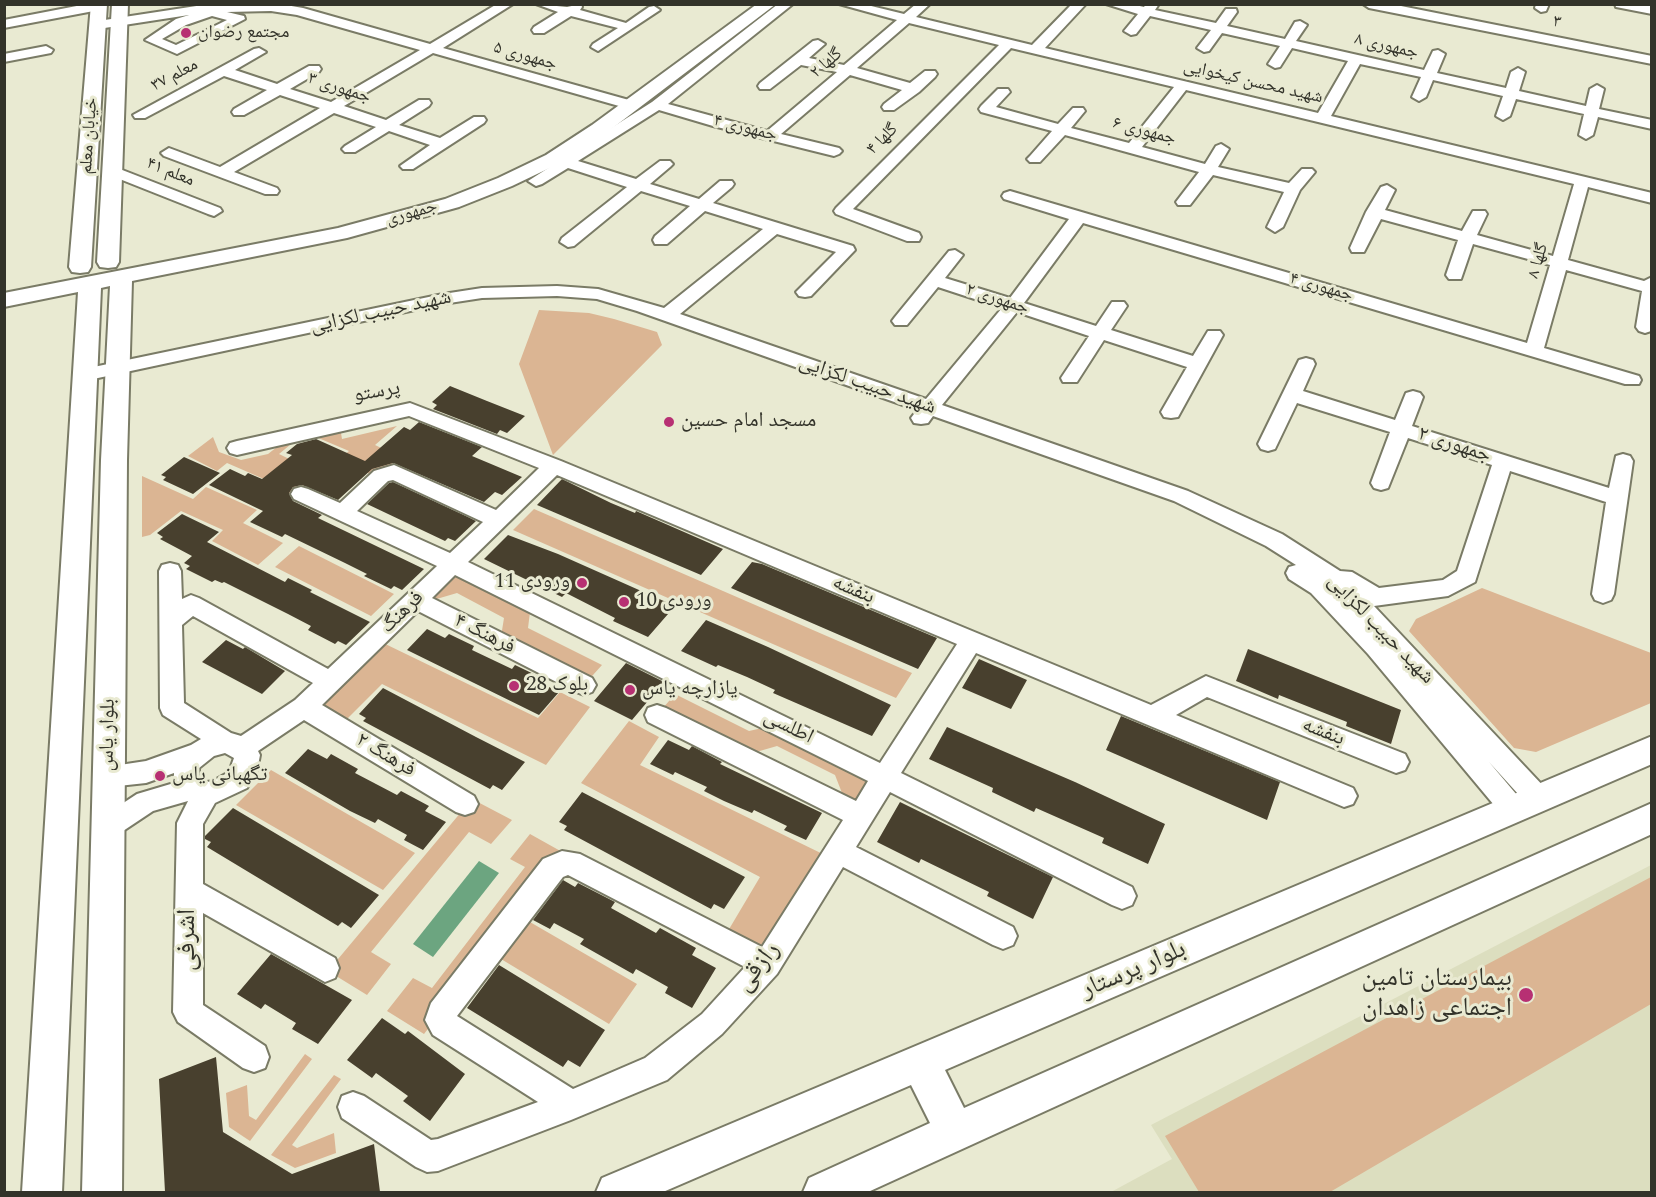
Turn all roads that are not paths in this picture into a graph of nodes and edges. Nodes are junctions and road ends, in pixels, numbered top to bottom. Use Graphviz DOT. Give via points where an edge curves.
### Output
graph roads {
  1 [pos="507,4"];
  2 [pos="542,4"];
  3 [pos="740,4"];
  4 [pos="768,4"];
  5 [pos="788,4"];
  6 [pos="845,4"];
  7 [pos="924,4"];
  8 [pos="1080,4"];
  9 [pos="1112,4"];
  10 [pos="1369,4"];
  11 [pos="1386,6"];
  12 [pos="72,7"];
  13 [pos="1618,7"];
  14 [pos="575,8"];
  15 [pos="1150,8"];
  16 [pos="654,10"];
  17 [pos="1652,10"];
  18 [pos="99,12"];
  19 [pos="1231,12"];
  20 [pos="119,13"];
  21 [pos="180,13"];
  22 [pos="906,18"];
  23 [pos="4,24"];
  24 [pos="1300,24"];
  25 [pos="628,27"];
  26 [pos="1219,28"];
  27 [pos="539,30"];
  28 [pos="1131,31"];
  29 [pos="818,44"];
  30 [pos="1007,44"];
  31 [pos="1288,44"];
  32 [pos="598,47"];
  33 [pos="1204,48"];
  34 [pos="432,49"];
  35 [pos="46,50"];
  36 [pos="1034,51"];
  37 [pos="259,52"];
  38 [pos="1438,54"];
  39 [pos="4,58"];
  40 [pos="1356,59"];
  41 [pos="798,60"];
  42 [pos="1652,60"];
  43 [pos="1275,64"];
  44 [pos="314,69"];
  45 [pos="849,70"];
  46 [pos="223,71"];
  47 [pos="1518,72"];
  48 [pos="685,74"];
  49 [pos="930,74"];
  50 [pos="1428,75"];
  51 [pos="765,86"];
  52 [pos="1182,86"];
  53 [pos="1597,88"];
  54 [pos="278,89"];
  55 [pos="914,89"];
  56 [pos="1004,92"];
  57 [pos="1511,93"];
  58 [pos="1419,97"];
  59 [pos="424,103"];
  60 [pos="631,105"];
  61 [pos="657,105"];
  62 [pos="332,107"];
  63 [pos="889,107"];
  64 [pos="595,108"];
  65 [pos="1078,111"];
  66 [pos="1592,111"];
  67 [pos="239,112"];
  68 [pos="140,115"];
  69 [pos="1503,116"];
  70 [pos="1322,119"];
  71 [pos="479,120"];
  72 [pos="1652,125"];
  73 [pos="387,126"];
  74 [pos="1061,131"];
  75 [pos="558,134"];
  76 [pos="771,135"];
  77 [pos="1586,135"];
  78 [pos="442,144"];
  79 [pos="538,146"];
  80 [pos="350,149"];
  81 [pos="1132,149"];
  82 [pos="1221,149"];
  83 [pos="834,151"];
  84 [pos="169,153"];
  85 [pos="1035,159"];
  86 [pos="568,163"];
  87 [pos="665,164"];
  88 [pos="408,166"];
  89 [pos="1209,170"];
  90 [pos="112,171"];
  91 [pos="221,172"];
  92 [pos="1307,172"];
  93 [pos="536,181"];
  94 [pos="1582,182"];
  95 [pos="641,184"];
  96 [pos="726,184"];
  97 [pos="1293,189"];
  98 [pos="1386,190"];
  99 [pos="271,191"];
  100 [pos="1010,196"];
  101 [pos="1652,198"];
  102 [pos="1184,202"];
  103 [pos="703,204"];
  104 [pos="214,211"];
  105 [pos="1374,212"];
  106 [pos="1479,214"];
  107 [pos="1079,217"];
  108 [pos="775,227"];
  109 [pos="1275,227"];
  110 [pos="913,237"];
  111 [pos="1467,238"];
  112 [pos="661,240"];
  113 [pos="568,242"];
  114 [pos="1358,248"];
  115 [pos="955,255"];
  116 [pos="1559,263"];
  117 [pos="100,272"];
  118 [pos="1455,275"];
  119 [pos="934,280"];
  120 [pos="4,281"];
  121 [pos="1651,286"];
  122 [pos="805,292"];
  123 [pos="4,300"];
  124 [pos="1014,305"];
  125 [pos="1118,306"];
  126 [pos="667,315"];
  127 [pos="901,321"];
  128 [pos="1645,327"];
  129 [pos="687,328"];
  130 [pos="1100,333"];
  131 [pos="1214,335"];
  132 [pos="1534,351"];
  133 [pos="1197,364"];
  134 [pos="1306,364"];
  135 [pos="118,374"];
  136 [pos="1070,378"];
  137 [pos="1632,380"];
  138 [pos="84,381"];
  139 [pos="1292,394"];
  140 [pos="1413,397"];
  141 [pos="928,408"];
  142 [pos="1171,412"];
  143 [pos="1401,429"];
  144 [pos="1268,444"];
  145 [pos="237,448"];
  146 [pos="114,460"];
  147 [pos="1503,461"];
  148 [pos="1623,461"];
  149 [pos="554,466"];
  150 [pos="78,469"];
  151 [pos="1381,483"];
  152 [pos="301,494"];
  153 [pos="1617,498"];
  154 [pos="342,513"];
  155 [pos="499,520"];
  156 [pos="453,564"];
  157 [pos="170,571"];
  158 [pos="1603,594"];
  159 [pos="416,600"];
  160 [pos="1355,601"];
  161 [pos="170,622"];
  162 [pos="972,640"];
  163 [pos="331,682"];
  164 [pos="584,685"];
  165 [pos="304,707"];
  166 [pos="657,715"];
  167 [pos="1152,716"];
  168 [pos="234,745"];
  169 [pos="1652,749"];
  170 [pos="197,754"];
  171 [pos="1396,762"];
  172 [pos="109,776"];
  173 [pos="885,776"];
  174 [pos="200,791"];
  175 [pos="1344,796"];
  176 [pos="465,804"];
  177 [pos="1526,804"];
  178 [pos="860,816"];
  179 [pos="1652,818"];
  180 [pos="108,827"];
  181 [pos="838,851"];
  182 [pos="189,891"];
  183 [pos="1122,896"];
  184 [pos="1003,936"];
  185 [pos="767,964"];
  186 [pos="325,968"];
  187 [pos="254,1057"];
  188 [pos="920,1062"];
  189 [pos="571,1106"];
  190 [pos="353,1107"];
  191 [pos="956,1133"];
  192 [pos="42,1192"];
  193 [pos="102,1192"];
  194 [pos="616,1192"];
  195 [pos="823,1192"];
  1 -- 34 [label="street"];
  2 -- 14 [label="street"];
  3 -- 64 [label="main road"];
  4 -- 48 [label="main road, جمهوری"];
  5 -- 48 [label="street"];
  6 -- 22 [label="street, شهید محسن کیخوایی"];
  7 -- 22 [label="street, گلها ۲"];
  8 -- 36 [label="street"];
  9 -- 15 [label="street, جمهوری ۸"];
  10 -- 11 [label="street, ۳"];
  11 -- 42 [label="street, ۳"];
  12 -- 18 [label="street"];
  12 -- 23 [label="street"];
  13 -- 17 [label="street"];
  14 -- 25 [label="street"];
  14 -- 27 [label="street"];
  15 -- 26 [label="street, جمهوری ۸"];
  15 -- 28 [label="street"];
  16 -- 25 [label="street"];
  18 -- 20 [label="street"];
  18 -- 117 [label="main road, خیابان معلم"];
  19 -- 26 [label="street"];
  20 -- 21 [label="street"];
  20 -- 90 [label="main road, خیابان معلم"];
  21 -- 21 [label="street" via="152,40 177,50 239,19 211,12"];
  21 -- 34 [label="street, جمهوری ۵" via="271,7"];
  22 -- 30 [label="street, شهید محسن کیخوایی"];
  22 -- 45 [label="street, گلها ۲"];
  24 -- 31 [label="street"];
  25 -- 32 [label="street"];
  26 -- 31 [label="street, جمهوری ۸"];
  26 -- 33 [label="street"];
  29 -- 41 [label="street"];
  30 -- 36 [label="street, شهید محسن کیخوایی"];
  30 -- 110 [label="street, گلها ۴" via="842,211"];
  31 -- 40 [label="street, جمهوری ۸"];
  31 -- 43 [label="street"];
  34 -- 62 [label="street"];
  34 -- 64 [label="street, جمهوری ۵"];
  35 -- 39 [label="street"];
  36 -- 52 [label="street, شهید محسن کیخوایی"];
  37 -- 46 [label="street, معلم ۳۷"];
  38 -- 50 [label="street"];
  40 -- 50 [label="street, جمهوری ۸"];
  40 -- 70 [label="street"];
  41 -- 45 [label="street"];
  41 -- 51 [label="street"];
  44 -- 54 [label="street"];
  45 -- 55 [label="street"];
  45 -- 76 [label="street, گلها ۲"];
  46 -- 54 [label="street, جمهوری ۳"];
  46 -- 68 [label="street, معلم ۳۷"];
  47 -- 57 [label="street"];
  48 -- 60 [label="main road, جمهوری"];
  48 -- 61 [label="street"];
  49 -- 55 [label="street"];
  50 -- 57 [label="street, جمهوری ۸"];
  50 -- 58 [label="street"];
  52 -- 70 [label="street, شهید محسن کیخوایی"];
  52 -- 81 [label="street"];
  53 -- 66 [label="street"];
  54 -- 62 [label="street, جمهوری ۳"];
  54 -- 67 [label="street"];
  55 -- 63 [label="street"];
  56 -- 74 [label="street, جمهوری ۶" via="986,109"];
  57 -- 66 [label="street, جمهوری ۸"];
  57 -- 69 [label="street"];
  59 -- 73 [label="street"];
  60 -- 64 [label="street, جمهوری ۵"];
  60 -- 117 [label="main road, جمهوری" via="553,159 452,203 340,234"];
  61 -- 76 [label="street, جمهوری ۴"];
  61 -- 86 [label="street"];
  62 -- 73 [label="street, جمهوری ۳"];
  62 -- 91 [label="street"];
  64 -- 75 [label="main road"];
  65 -- 74 [label="street"];
  66 -- 72 [label="street, جمهوری ۸"];
  66 -- 77 [label="street"];
  70 -- 94 [label="street, شهید محسن کیخوایی"];
  71 -- 78 [label="street"];
  73 -- 78 [label="street, جمهوری ۳"];
  73 -- 80 [label="street"];
  74 -- 81 [label="street, جمهوری ۶"];
  74 -- 85 [label="street"];
  76 -- 83 [label="street, جمهوری ۴"];
  78 -- 88 [label="street"];
  79 -- 117 [label="main road, جمهوری" via="488,171 389,205"];
  81 -- 89 [label="street, جمهوری ۶"];
  82 -- 89 [label="street"];
  84 -- 91 [label="street"];
  86 -- 93 [label="street"];
  86 -- 95 [label="street"];
  87 -- 95 [label="street"];
  89 -- 97 [label="street, جمهوری ۶"];
  89 -- 102 [label="street"];
  90 -- 104 [label="street, معلم ۴۱"];
  90 -- 117 [label="main road, خیابان معلم"];
  91 -- 99 [label="street"];
  92 -- 97 [label="street"];
  94 -- 101 [label="street, شهید محسن کیخوایی"];
  94 -- 116 [label="street, گلها ۸"];
  95 -- 103 [label="street"];
  95 -- 113 [label="street"];
  96 -- 103 [label="street"];
  97 -- 109 [label="street"];
  98 -- 105 [label="street"];
  100 -- 107 [label="street, جمهوری ۴"];
  103 -- 108 [label="street"];
  103 -- 112 [label="street"];
  105 -- 111 [label="street"];
  105 -- 114 [label="street"];
  106 -- 111 [label="street"];
  107 -- 124 [label="street"];
  107 -- 132 [label="street, جمهوری ۴"];
  108 -- 122 [label="street" via="847,250"];
  108 -- 126 [label="street"];
  111 -- 116 [label="street"];
  111 -- 118 [label="street"];
  115 -- 119 [label="street"];
  116 -- 121 [label="street"];
  116 -- 132 [label="street, گلها ۸"];
  117 -- 120 [label="main road, جمهوری"];
  117 -- 123 [label="main road, جمهوری"];
  117 -- 135 [label="main road, بلوار یاس"];
  117 -- 138 [label="main road, بلوار یاس"];
  119 -- 124 [label="street, جمهوری ۲"];
  119 -- 127 [label="street"];
  121 -- 128 [label="street"];
  124 -- 130 [label="street, جمهوری ۲"];
  124 -- 141 [label="street"];
  125 -- 130 [label="street"];
  126 -- 129 [label="street, شهید حبیب لکزایی"];
  126 -- 135 [label="street, شهید حبیب لکزایی" via="597,294 521,290 482,293"];
  129 -- 135 [label="street, شهید حبیب لکزایی" via="591,304 519,300 433,311"];
  129 -- 141 [label="street, شهید حبیب لکزایی"];
  130 -- 133 [label="street, جمهوری ۲"];
  130 -- 136 [label="street"];
  131 -- 133 [label="street"];
  132 -- 137 [label="street, جمهوری ۴"];
  133 -- 142 [label="street"];
  134 -- 139 [label="street"];
  135 -- 138 [label="street, شهید حبیب لکزایی"];
  135 -- 146 [label="main road, بلوار یاس"];
  138 -- 150 [label="main road, بلوار یاس"];
  139 -- 143 [label="street, جمهوری ۲"];
  139 -- 144 [label="street"];
  140 -- 143 [label="street"];
  141 -- 160 [label="street, شهید حبیب لکزایی" via="1220,528 1264,550 1319,587"];
  141 -- 160 [label="street" via="1224,505 1266,527 1357,587"];
  143 -- 147 [label="street, جمهوری ۲"];
  143 -- 151 [label="street"];
  145 -- 149 [label="street, پرستو" via="410,409"];
  146 -- 150 [label="main road"];
  146 -- 172 [label="main road, بلوار یاس"];
  147 -- 153 [label="street, جمهوری ۲"];
  147 -- 160 [label="street" via="1467,576 1448,588"];
  148 -- 153 [label="street"];
  149 -- 155 [label="street, فرهنگ"];
  149 -- 162 [label="street, بنفشه"];
  150 -- 192 [label="main road, بلوار یاس"];
  152 -- 154 [label="street, اطلسی"];
  153 -- 158 [label="street"];
  154 -- 155 [label="street" via="381,477 394,472"];
  154 -- 156 [label="street, اطلسی"];
  155 -- 156 [label="street, فرهنگ"];
  156 -- 159 [label="street, فرهنگ"];
  156 -- 173 [label="street, اطلسی"];
  157 -- 161 [label="street"];
  159 -- 163 [label="street, فرهنگ"];
  159 -- 164 [label="street, فرهنگ ۴"];
  160 -- 177 [label="street, شهید حبیب لکزایی"];
  160 -- 177 [label="street, شهید حبیب لکزایی" via="1376,647"];
  161 -- 163 [label="street" via="191,604"];
  161 -- 168 [label="street" via="172,708"];
  162 -- 167 [label="street, بنفشه"];
  162 -- 173 [label="street, رازقی"];
  163 -- 165 [label="street, فرهنگ"];
  165 -- 168 [label="street, فرهنگ"];
  165 -- 176 [label="street, فرهنگ ۲"];
  166 -- 178 [label="street"];
  167 -- 171 [label="street, بنفشه" via="1206,686"];
  167 -- 175 [label="street, بنفشه"];
  168 -- 170 [label="street" via="206,748"];
  168 -- 174 [label="street" via="247,755 238,780 218,791"];
  169 -- 177 [label="main road, بلوار پرستار"];
  170 -- 172 [label="street" via="146,772"];
  170 -- 174 [label="street" via="186,770 188,785"];
  172 -- 180 [label="main road, بلوار یاس"];
  173 -- 178 [label="street, رازقی"];
  173 -- 183 [label="street, اطلسی"];
  174 -- 180 [label="street" via="146,802"];
  174 -- 182 [label="street, اشرفی" via="190,823"];
  177 -- 188 [label="main road, بلوار پرستار"];
  178 -- 181 [label="street, رازقی"];
  179 -- 191 [label="main road"];
  180 -- 193 [label="main road, بلوار یاس"];
  181 -- 184 [label="street"];
  181 -- 185 [label="street, رازقی"];
  182 -- 186 [label="street"];
  182 -- 187 [label="street, اشرفی" via="188,1012"];
  185 -- 189 [label="street, رازقی" via="712,1024 656,1069"];
  185 -- 189 [label="street" via="571,863 553,868 441,1013 440,1020"];
  188 -- 191 [label="main road"];
  188 -- 194 [label="main road, بلوار پرستار"];
  189 -- 190 [label="street, رازقی" via="427,1156"];
  191 -- 195 [label="main road"];
}
